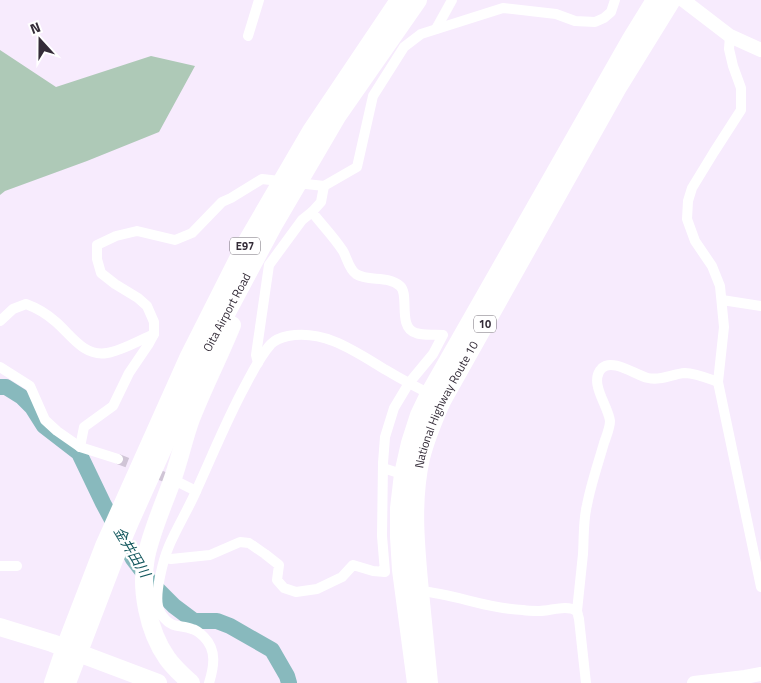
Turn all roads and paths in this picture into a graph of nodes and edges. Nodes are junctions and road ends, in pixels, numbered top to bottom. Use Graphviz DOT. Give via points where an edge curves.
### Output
graph roads {
  1 [pos="259,0"];
  2 [pos="398,0"];
  3 [pos="418,0"];
  4 [pos="452,0"];
  5 [pos="615,0"];
  6 [pos="655,0"];
  7 [pos="672,0"];
  8 [pos="683,0"];
  9 [pos="436,28"];
  10 [pos="248,36"];
  11 [pos="730,36"];
  12 [pos="761,50"];
  13 [pos="338,115"];
  14 [pos="320,186"];
  15 [pos="312,212"];
  16 [pos="722,300"];
  17 [pos="761,306"];
  18 [pos="0,321"];
  19 [pos="154,334"];
  20 [pos="258,363"];
  21 [pos="0,367"];
  22 [pos="718,382"];
  23 [pos="409,383"];
  24 [pos="436,397"];
  25 [pos="80,447"];
  26 [pos="118,459"];
  27 [pos="383,468"];
  28 [pos="411,476"];
  29 [pos="180,483"];
  30 [pos="196,491"];
  31 [pos="125,515"];
  32 [pos="165,558"];
  33 [pos="0,566"];
  34 [pos="17,566"];
  35 [pos="761,587"];
  36 [pos="420,591"];
  37 [pos="151,595"];
  38 [pos="577,611"];
  39 [pos="0,627"];
  40 [pos="0,636"];
  41 [pos="63,670"];
  42 [pos="761,674"];
  43 [pos="44,683"];
  44 [pos="53,683"];
  45 [pos="138,683"];
  46 [pos="158,683"];
  47 [pos="191,683"];
  48 [pos="209,683"];
  49 [pos="416,683"];
  50 [pos="429,683"];
  51 [pos="586,683"];
  52 [pos="694,683"];
  1 -- 10 [label="street"];
  2 -- 31 [label="highway, Oita Airport Road / E97" via="311,131 247,241 189,356"];
  3 -- 13 [label="highway, Oita Airport Road / E97"];
  4 -- 9 [label="street"];
  5 -- 9 [label="street" via="611,12 594,22 503,8"];
  6 -- 24 [label="highway, National Highway Route 10 / 10"];
  7 -- 24 [label="highway, National Highway Route 10 / 10"];
  8 -- 11 [label="street"];
  9 -- 14 [label="street" via="404,47 373,96 356,167"];
  11 -- 12 [label="street"];
  11 -- 16 [label="street" via="729,49 741,88 742,110 692,188 686,219 695,241 712,266"];
  13 -- 31 [label="highway, Oita Airport Road / E97" via="272,226"];
  13 -- 37 [label="highway" via="260,266 191,420 146,558"];
  14 -- 15 [label="street" via="321,202"];
  14 -- 19 [label="street" via="262,178 222,202 192,233 175,240 137,231 97,245 96,260 101,273 147,306 154,322"];
  15 -- 20 [label="street" via="302,220 269,265 256,355"];
  15 -- 23 [label="street" via="358,276 393,282 403,289 404,313 411,331 443,335"];
  16 -- 17 [label="street"];
  16 -- 22 [label="street" via="724,327"];
  18 -- 19 [label="street" via="13,309 26,304 39,309 77,343 94,353 114,352"];
  19 -- 25 [label="street" via="129,373 114,406 84,427"];
  20 -- 23 [label="street" via="273,342 301,334 349,347"];
  20 -- 30 [label="street" via="238,398"];
  21 -- 25 [label="street" via="30,386 45,420"];
  22 -- 35 [label="street"];
  22 -- 38 [label="street" via="687,373 651,379 609,364 601,369 596,382 610,422 586,507"];
  23 -- 24 [label="street"];
  23 -- 27 [label="street" via="394,408 385,436"];
  24 -- 28 [label="highway, National Highway Route 10 / 10" via="420,415 410,442"];
  25 -- 26 [label="street"];
  27 -- 28 [label="street"];
  27 -- 32 [label="street" via="385,572 353,565 342,577 317,589 296,592 284,588 277,580 279,565 249,543 240,542 210,555"];
  28 -- 36 [label="highway, National Highway Route 10 / 10"];
  28 -- 49 [label="highway, National Highway Route 10 / 10" via="399,508 398,537"];
  29 -- 30 [label="street"];
  30 -- 32 [label="street"];
  31 -- 41 [label="highway, Oita Airport Road / E97" via="69,644"];
  32 -- 37 [label="street" via="160,580"];
  33 -- 34 [label="street"];
  36 -- 38 [label="street" via="514,610 566,608"];
  36 -- 50 [label="highway, National Highway Route 10 / 10"];
  37 -- 47 [label="highway" via="145,601 157,639 166,657"];
  37 -- 48 [label="street" via="171,625 194,629 209,642 214,656"];
  38 -- 51 [label="street"];
  39 -- 46 [label="highway"];
  40 -- 45 [label="highway"];
  41 -- 43 [label="highway"];
  41 -- 44 [label="highway"];
  42 -- 52 [label="street"];
}
